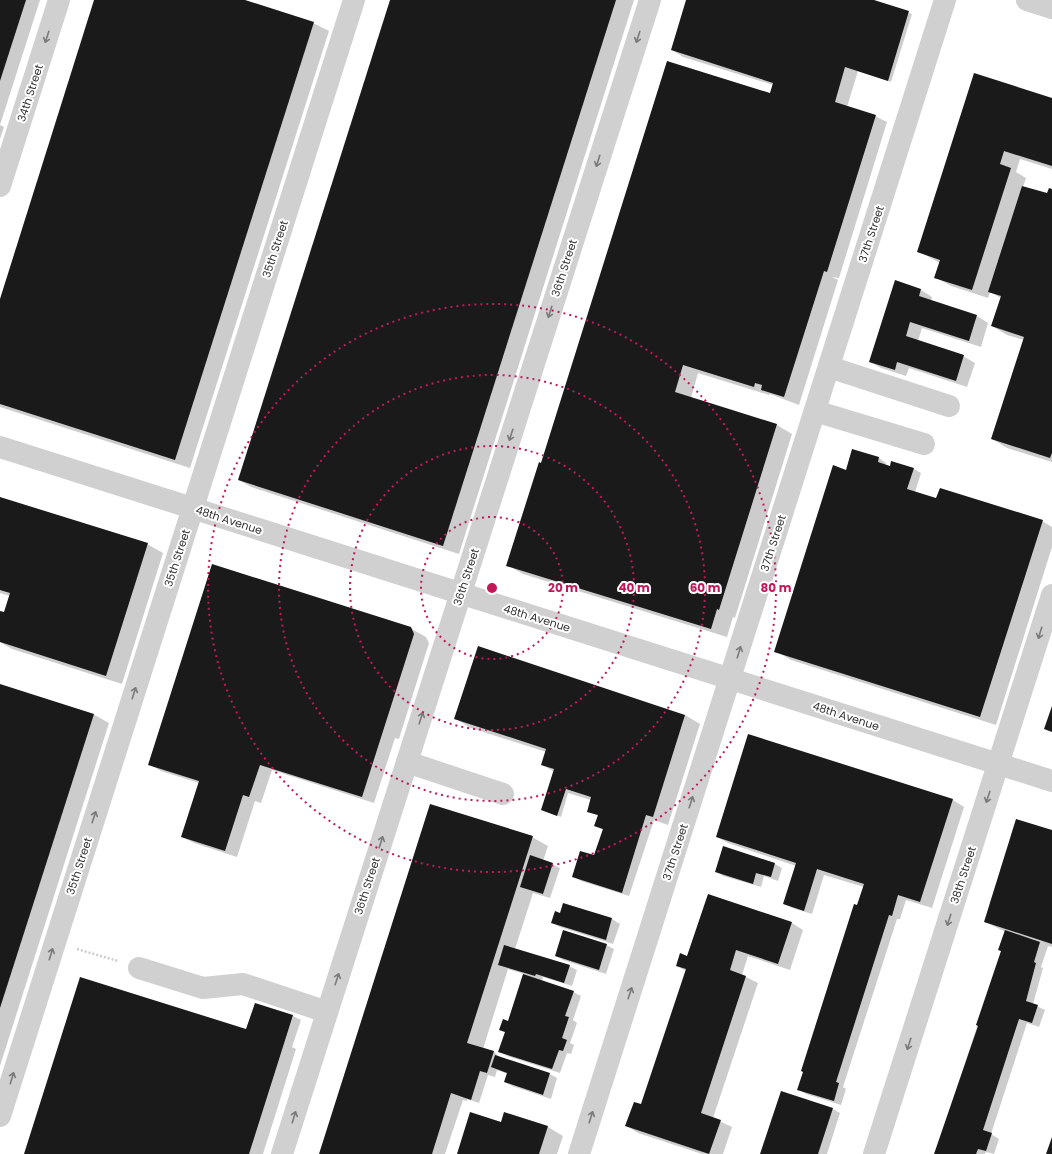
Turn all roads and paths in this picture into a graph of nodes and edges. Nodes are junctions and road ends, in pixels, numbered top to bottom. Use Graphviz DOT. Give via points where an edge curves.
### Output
graph roads {
  1 [pos="59,0"];
  2 [pos="354,0"];
  3 [pos="650,0"];
  4 [pos="945,0"];
  5 [pos="1027,0"];
  6 [pos="1052,8"];
  7 [pos="0,186"];
  8 [pos="829,367"];
  9 [pos="949,406"];
  10 [pos="815,411"];
  11 [pos="924,444"];
  12 [pos="0,447"];
  13 [pos="192,508"];
  14 [pos="460,594"];
  15 [pos="1052,595"];
  16 [pos="730,679"];
  17 [pos="407,762"];
  18 [pos="999,765"];
  19 [pos="1052,781"];
  20 [pos="503,794"];
  21 [pos="77,948"];
  22 [pos="138,968"];
  23 [pos="327,1012"];
  24 [pos="0,1116"];
  25 [pos="282,1154"];
  26 [pos="579,1154"];
  27 [pos="874,1154"];
  1 -- 7 [label="street, 34th Street, one-way"];
  2 -- 13 [label="street, 35th Street"];
  3 -- 14 [label="street, 36th Street, one-way"];
  4 -- 8 [label="street, 37th Street"];
  5 -- 6 [label="street"];
  8 -- 9 [label="street"];
  8 -- 10 [label="street, 37th Street"];
  10 -- 11 [label="street"];
  16 -- 10 [label="street, 37th Street, one-way"];
  12 -- 13 [label="street, 48th Avenue"];
  13 -- 14 [label="street, 48th Avenue"];
  24 -- 13 [label="street, 35th Street, one-way"];
  14 -- 16 [label="street, 48th Avenue"];
  17 -- 14 [label="street, 36th Street, one-way"];
  15 -- 18 [label="street, 38th Street, one-way"];
  16 -- 18 [label="street, 48th Avenue"];
  26 -- 16 [label="street, 37th Street, one-way"];
  17 -- 20 [label="street"];
  23 -- 17 [label="street, 36th Street, one-way"];
  18 -- 19 [label="street, 48th Avenue"];
  18 -- 27 [label="street, 38th Street, one-way"];
  21 -- 22 [label="path"];
  22 -- 23 [label="street" via="203,988 243,984"];
  25 -- 23 [label="street, 36th Street, one-way"];
}
